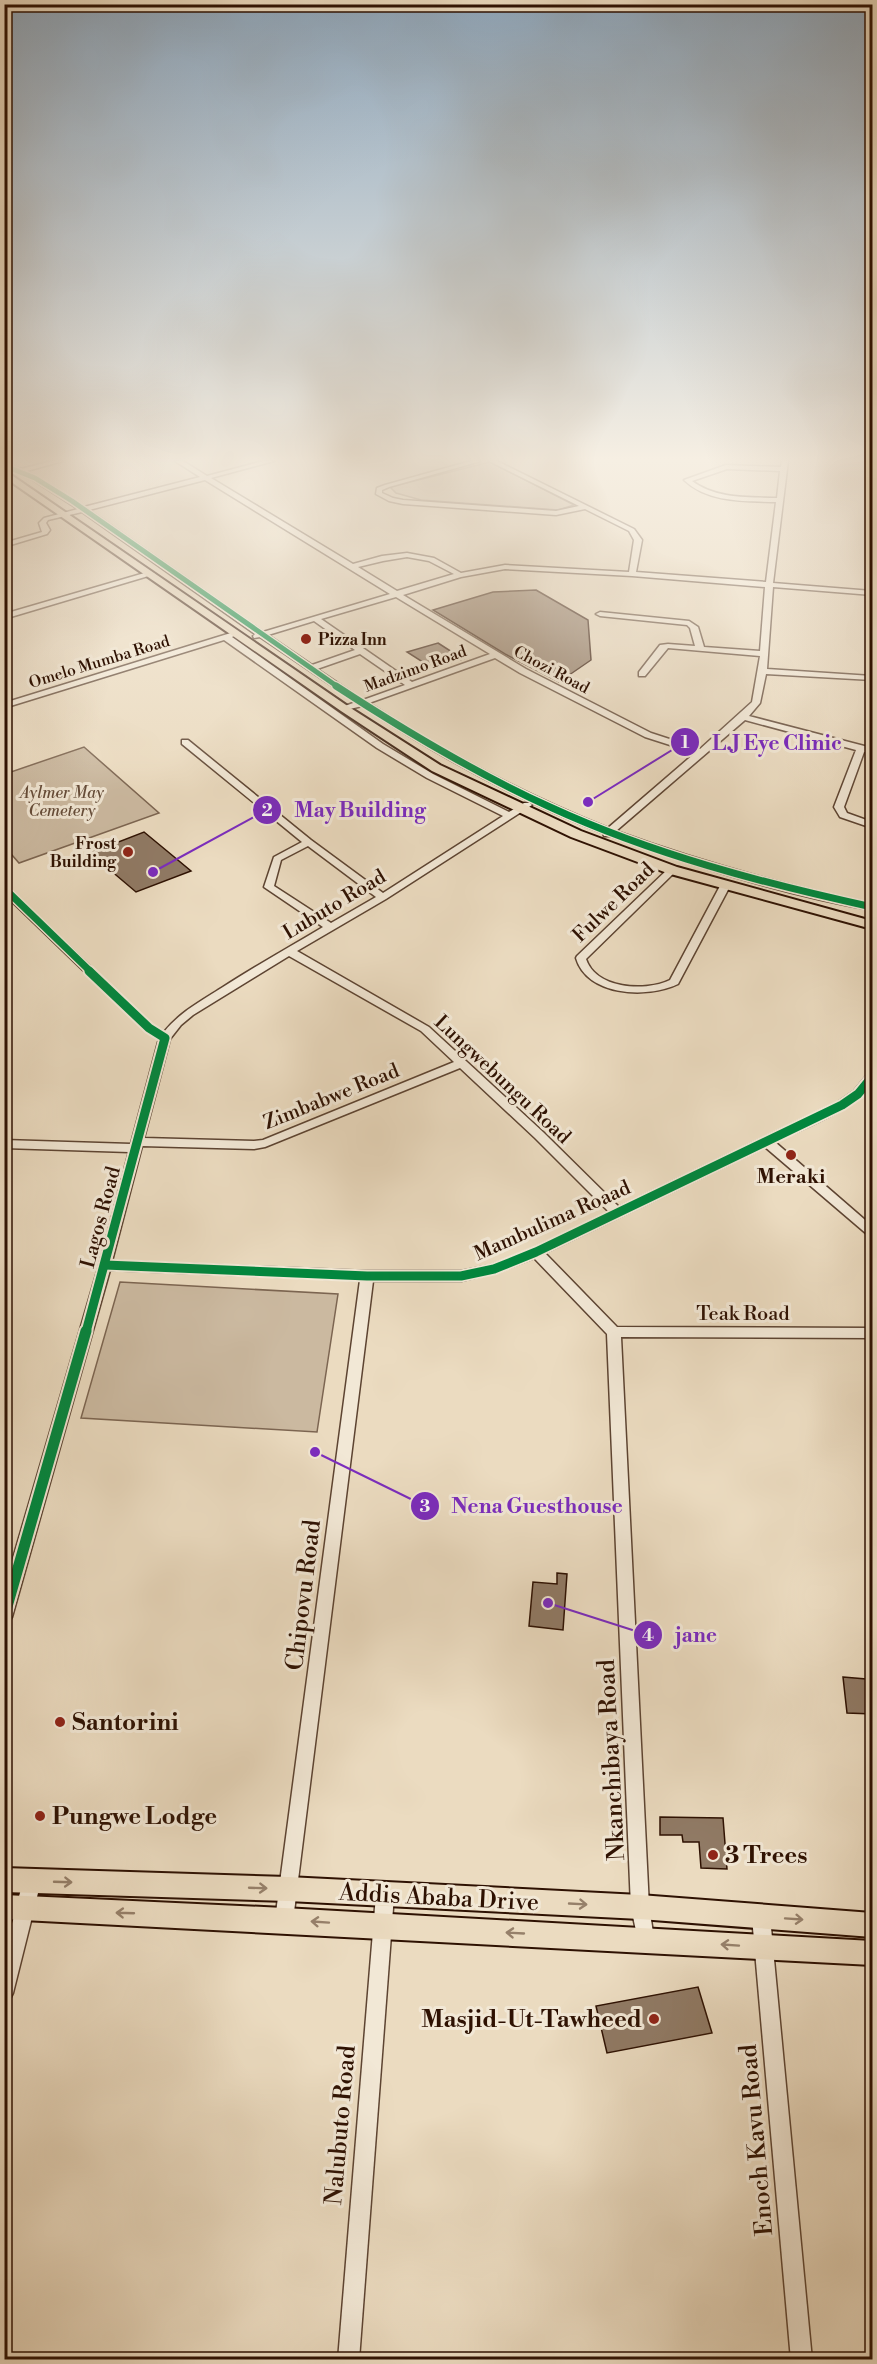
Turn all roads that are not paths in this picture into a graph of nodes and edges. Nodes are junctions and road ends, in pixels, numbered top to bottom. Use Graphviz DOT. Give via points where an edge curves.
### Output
graph roads {
  1 [pos="148,571"];
  2 [pos="162,571"];
  3 [pos="358,571"];
  4 [pos="454,571"];
  5 [pos="485,571"];
  6 [pos="587,571"];
  7 [pos="771,571"];
  8 [pos="151,574"];
  9 [pos="632,574"];
  10 [pos="460,575"];
  11 [pos="769,585"];
  12 [pos="873,593"];
  13 [pos="397,594"];
  14 [pos="600,614"];
  15 [pos="4,617"];
  16 [pos="316,619"];
  17 [pos="238,633"];
  18 [pos="258,636"];
  19 [pos="226,637"];
  20 [pos="700,648"];
  21 [pos="360,651"];
  22 [pos="764,654"];
  23 [pos="495,655"];
  24 [pos="297,662"];
  25 [pos="312,668"];
  26 [pos="763,671"];
  27 [pos="642,674"];
  28 [pos="873,678"];
  29 [pos="411,685"];
  30 [pos="4,706"];
  31 [pos="354,706"];
  32 [pos="743,717"];
  33 [pos="185,742"];
  34 [pos="861,749"];
  35 [pos="873,751"];
  36 [pos="703,753"];
  37 [pos="518,810"];
  38 [pos="873,825"];
  39 [pos="607,834"];
  40 [pos="308,842"];
  41 [pos="672,870"];
  42 [pos="724,886"];
  43 [pos="4,888"];
  44 [pos="383,897"];
  45 [pos="873,907"];
  46 [pos="873,916"];
  47 [pos="873,925"];
  48 [pos="331,928"];
  49 [pos="290,952"];
  50 [pos="165,1038"];
  51 [pos="461,1063"];
  52 [pos="873,1077"];
  53 [pos="767,1142"];
  54 [pos="4,1144"];
  55 [pos="138,1145"];
  56 [pos="616,1212"];
  57 [pos="873,1232"];
  58 [pos="536,1252"];
  59 [pos="105,1265"];
  60 [pos="367,1276"];
  61 [pos="614,1332"];
  62 [pos="873,1333"];
  63 [pos="4,1617"];
  64 [pos="4,1880"];
  65 [pos="32,1881"];
  66 [pos="288,1888"];
  67 [pos="385,1895"];
  68 [pos="640,1907"];
  69 [pos="15,1908"];
  70 [pos="761,1917"];
  71 [pos="284,1920"];
  72 [pos="873,1925"];
  73 [pos="383,1927"];
  74 [pos="645,1939"];
  75 [pos="764,1947"];
  76 [pos="873,1953"];
  77 [pos="4,1993"];
  78 [pos="348,2360"];
  79 [pos="802,2360"];
  1 -- 8 [label="main road"];
  2 -- 18 [label="main road"];
  3 -- 13 [label="street, Chozi Road"];
  4 -- 10 [label="street"];
  5 -- 10 [label="street"];
  6 -- 9 [label="street"];
  7 -- 11 [label="street"];
  8 -- 15 [label="street"];
  8 -- 17 [label="main road"];
  9 -- 11 [label="street"];
  10 -- 13 [label="street"];
  11 -- 12 [label="street"];
  11 -- 22 [label="street"];
  13 -- 16 [label="street"];
  13 -- 23 [label="street, Chozi Road"];
  14 -- 20 [label="street" via="689,623"];
  16 -- 18 [label="street"];
  16 -- 21 [label="street"];
  17 -- 19 [label="street, Omelo Mumba Road"];
  17 -- 31 [label="main road"];
  18 -- 24 [label="main road"];
  19 -- 30 [label="street, Omelo Mumba Road"];
  19 -- 37 [label="street" via="380,746 430,776"];
  20 -- 22 [label="street"];
  20 -- 27 [label="street" via="665,647"];
  21 -- 25 [label="street"];
  21 -- 29 [label="street"];
  22 -- 26 [label="street"];
  23 -- 29 [label="street, Madzimo Road"];
  23 -- 36 [label="street, Chozi Road" via="626,725"];
  24 -- 25 [label="street"];
  24 -- 31 [label="main road"];
  25 -- 31 [label="street"];
  26 -- 28 [label="street"];
  26 -- 32 [label="street" via="756,703"];
  29 -- 31 [label="street, Madzimo Road"];
  31 -- 37 [label="main road"];
  31 -- 39 [label="street" via="496,782"];
  32 -- 34 [label="street"];
  32 -- 36 [label="street"];
  33 -- 40 [label="street"];
  34 -- 35 [label="street"];
  34 -- 38 [label="street" via="839,807 843,815"];
  36 -- 39 [label="street"];
  37 -- 39 [label="main road"];
  37 -- 41 [label="main road"];
  37 -- 44 [label="street, Lubuto Road"];
  39 -- 45 [label="street"];
  39 -- 46 [label="main road" via="731,880"];
  40 -- 44 [label="street"];
  40 -- 48 [label="street" via="277,859 269,887"];
  41 -- 42 [label="main road"];
  41 -- 42 [label="street, Fulwe Road" via="581,958 585,971 619,987 649,990 668,986 674,982"];
  42 -- 47 [label="main road"];
  43 -- 50 [label="street" via="149,1028"];
  44 -- 48 [label="street, Lubuto Road"];
  48 -- 49 [label="street, Lubuto Road"];
  49 -- 50 [label="street, Lubuto Road" via="189,1013"];
  49 -- 51 [label="street, Lungwebungu Road" via="416,1023"];
  50 -- 55 [label="street, Lagos Road"];
  51 -- 55 [label="street, Zimbabwe Road" via="265,1143"];
  51 -- 56 [label="street, Lungwebungu Road"];
  52 -- 53 [label="street, Mambulima Roaad" via="843,1105"];
  53 -- 56 [label="street, Mambulima Roaad"];
  53 -- 57 [label="street"];
  54 -- 55 [label="street, Zimbabwe Road"];
  55 -- 59 [label="street, Lagos Road"];
  56 -- 58 [label="street, Mambulima Roaad"];
  58 -- 60 [label="street, Mambulima Roaad" via="494,1269 461,1276"];
  58 -- 61 [label="street"];
  59 -- 60 [label="street, Mambulima Roaad"];
  59 -- 63 [label="street, Lagos Road"];
  60 -- 66 [label="street, Chipovu Road"];
  61 -- 62 [label="street, Teak Road"];
  61 -- 68 [label="street, Nkanchibaya Road"];
  64 -- 65 [label="main road, Addis Ababa Drive"];
  65 -- 66 [label="main road, Addis Ababa Drive, one-way"];
  65 -- 69 [label="street"];
  66 -- 67 [label="main road, Addis Ababa Drive"];
  66 -- 71 [label="street, Chipovu Road"];
  67 -- 68 [label="main road, Addis Ababa Drive, one-way"];
  67 -- 73 [label="street, Nalubuto Road"];
  68 -- 70 [label="main road, Addis Ababa Drive"];
  68 -- 74 [label="street, Nkanchibaya Road"];
  71 -- 69 [label="main road, Addis Ababa Drive, one-way"];
  69 -- 77 [label="street"];
  70 -- 72 [label="main road, Addis Ababa Drive, one-way"];
  70 -- 75 [label="street, Enoch Kavu Road"];
  73 -- 71 [label="main road, Addis Ababa Drive, one-way"];
  74 -- 73 [label="main road, Addis Ababa Drive, one-way"];
  73 -- 78 [label="street, Nalubuto Road"];
  75 -- 74 [label="main road, Addis Ababa Drive, one-way"];
  75 -- 76 [label="main road, Addis Ababa Drive"];
  75 -- 79 [label="street, Enoch Kavu Road"];
}
